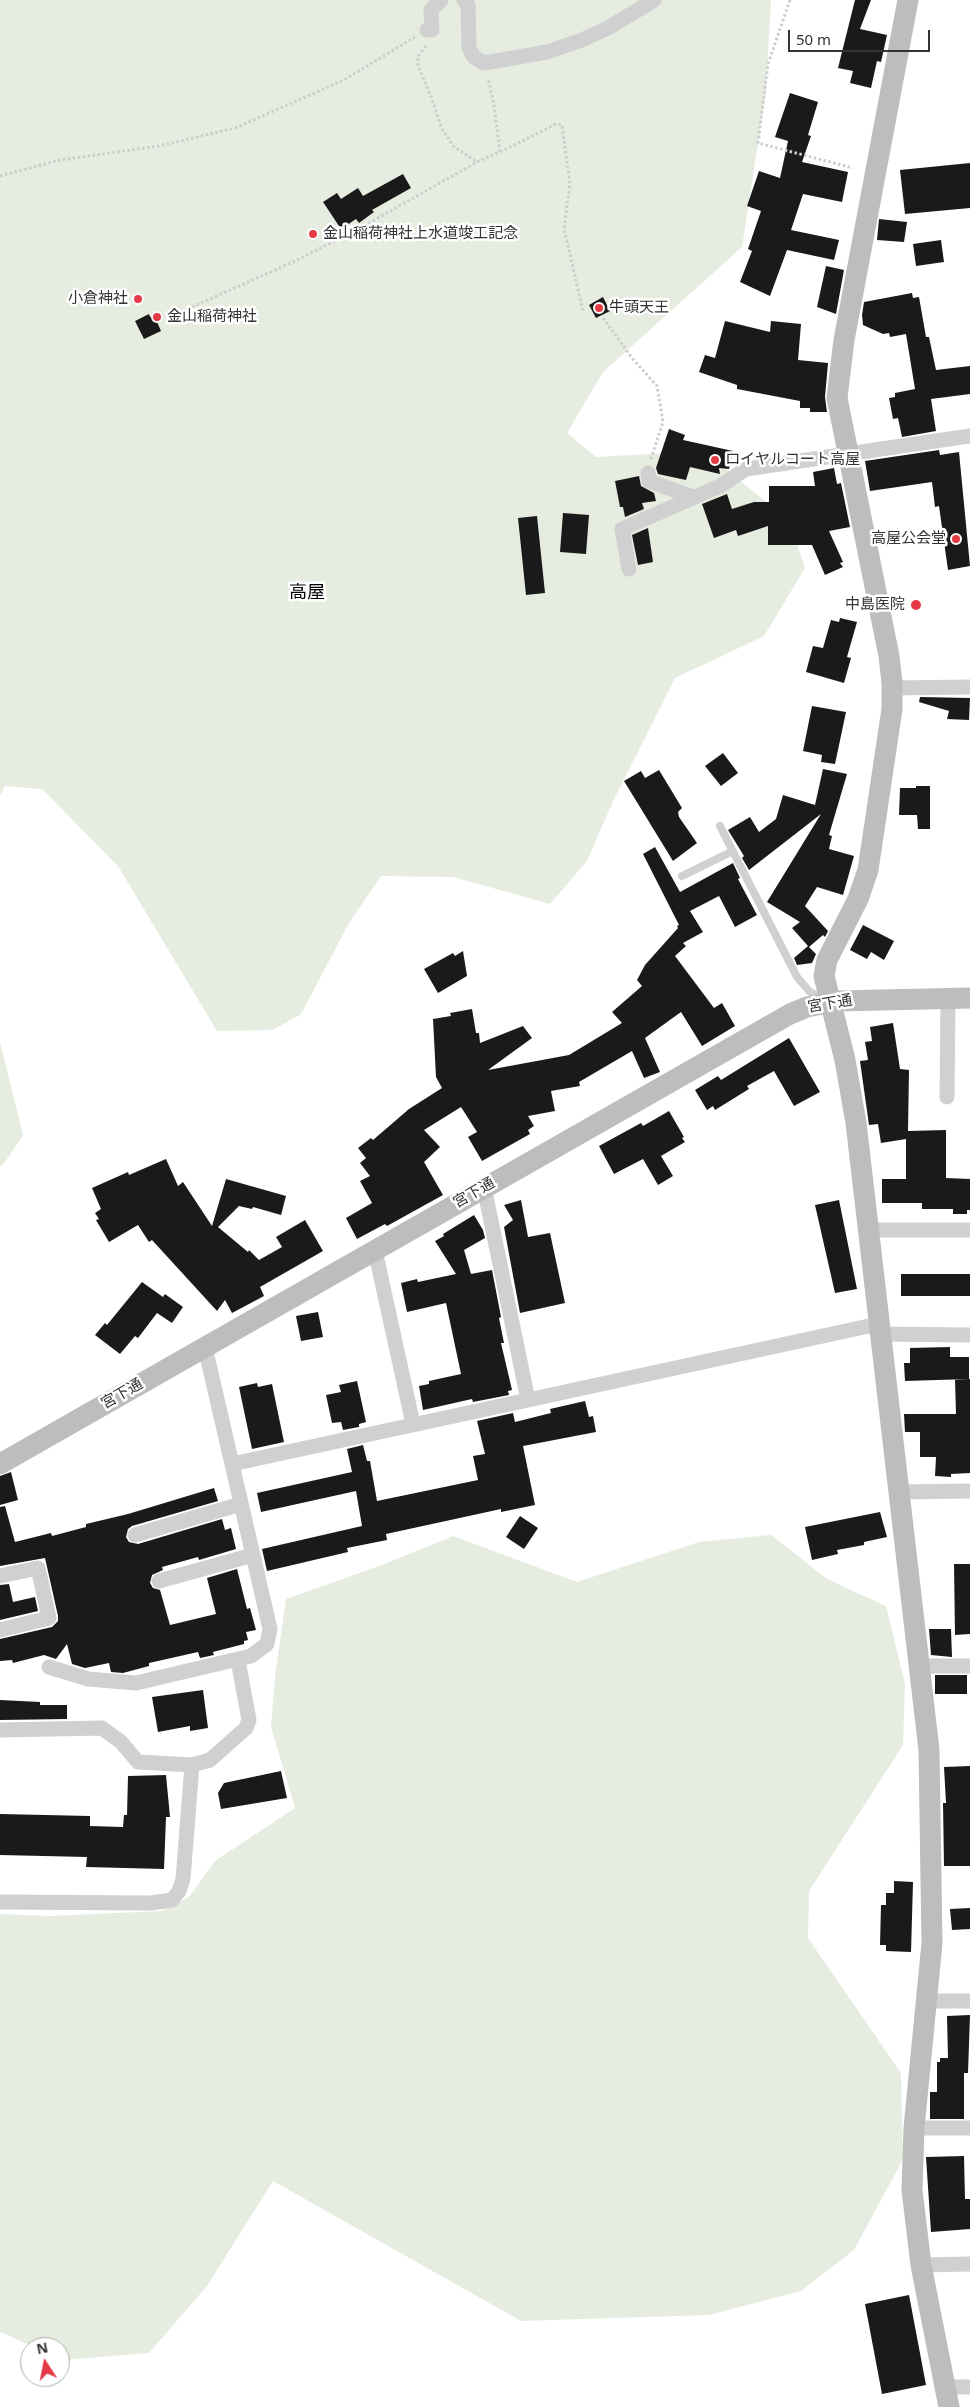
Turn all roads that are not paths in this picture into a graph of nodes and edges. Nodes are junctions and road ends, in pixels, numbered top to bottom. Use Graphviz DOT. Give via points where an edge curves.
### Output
graph roads {
  1 [pos="441,0"];
  2 [pos="464,0"];
  3 [pos="654,0"];
  4 [pos="908,0"];
  5 [pos="429,34"];
  6 [pos="970,436"];
  7 [pos="847,455"];
  8 [pos="648,473"];
  9 [pos="693,496"];
  10 [pos="628,568"];
  11 [pos="970,687"];
  12 [pos="892,688"];
  13 [pos="720,826"];
  14 [pos="733,851"];
  15 [pos="682,876"];
  16 [pos="948,998"];
  17 [pos="970,998"];
  18 [pos="830,1001"];
  19 [pos="947,1097"];
  20 [pos="484,1187"];
  21 [pos="868,1230"];
  22 [pos="970,1230"];
  23 [pos="375,1250"];
  24 [pos="879,1329"];
  25 [pos="970,1334"];
  26 [pos="205,1346"];
  27 [pos="528,1400"];
  28 [pos="413,1424"];
  29 [pos="0,1464"];
  30 [pos="232,1464"];
  31 [pos="970,1491"];
  32 [pos="899,1492"];
  33 [pos="241,1504"];
  34 [pos="135,1535"];
  35 [pos="252,1555"];
  36 [pos="0,1576"];
  37 [pos="159,1581"];
  38 [pos="0,1630"];
  39 [pos="238,1660"];
  40 [pos="920,1666"];
  41 [pos="970,1666"];
  42 [pos="49,1667"];
  43 [pos="0,1730"];
  44 [pos="192,1766"];
  45 [pos="0,1902"];
  46 [pos="926,2001"];
  47 [pos="970,2001"];
  48 [pos="914,2128"];
  49 [pos="970,2128"];
  50 [pos="970,2264"];
  51 [pos="921,2265"];
  52 [pos="970,2387"];
  53 [pos="947,2397"];
  1 -- 5 [label="street" via="431,10"];
  2 -- 3 [label="street" via="468,5 469,48 484,63 547,52 582,40"];
  4 -- 7 [label="street" via="844,340 837,398"];
  6 -- 7 [label="street"];
  7 -- 9 [label="street" via="746,469 720,486"];
  7 -- 12 [label="street" via="889,656"];
  8 -- 9 [label="street" via="650,481"];
  9 -- 10 [label="street" via="622,529"];
  11 -- 12 [label="street"];
  12 -- 18 [label="street" via="891,721 872,855 858,898 827,960 824,976"];
  13 -- 14 [label="lane"];
  14 -- 15 [label="lane"];
  14 -- 18 [label="lane" via="797,977 810,992"];
  16 -- 17 [label="street, 宮下通"];
  16 -- 18 [label="street, 宮下通"];
  16 -- 19 [label="street"];
  18 -- 20 [label="street, 宮下通" via="807,1007 772,1023"];
  18 -- 21 [label="street" via="850,1088"];
  20 -- 23 [label="street, 宮下通"];
  20 -- 27 [label="street"];
  21 -- 22 [label="street"];
  21 -- 24 [label="street"];
  23 -- 26 [label="street, 宮下通"];
  23 -- 28 [label="street"];
  24 -- 25 [label="street"];
  24 -- 27 [label="street"];
  24 -- 32 [label="street"];
  26 -- 29 [label="street, 宮下通"];
  26 -- 30 [label="street"];
  27 -- 28 [label="street"];
  28 -- 30 [label="street"];
  30 -- 33 [label="street"];
  31 -- 32 [label="street"];
  32 -- 40 [label="street"];
  33 -- 34 [label="street"];
  33 -- 35 [label="street"];
  35 -- 37 [label="street"];
  35 -- 39 [label="street" via="270,1629 269,1637 260,1650"];
  36 -- 38 [label="street" via="38,1568 49,1618"];
  39 -- 42 [label="street" via="136,1683 88,1679"];
  39 -- 44 [label="street" via="249,1720 246,1728 210,1760"];
  40 -- 41 [label="street"];
  40 -- 46 [label="street" via="931,1778 932,1909"];
  43 -- 44 [label="street" via="102,1728 121,1742 138,1762"];
  44 -- 45 [label="street" via="183,1879 180,1891 172,1900 151,1903"];
  46 -- 47 [label="street"];
  46 -- 48 [label="street"];
  48 -- 49 [label="street"];
  48 -- 51 [label="street" via="912,2190"];
  50 -- 51 [label="street"];
  51 -- 53 [label="street"];
  52 -- 53 [label="street"];
}
